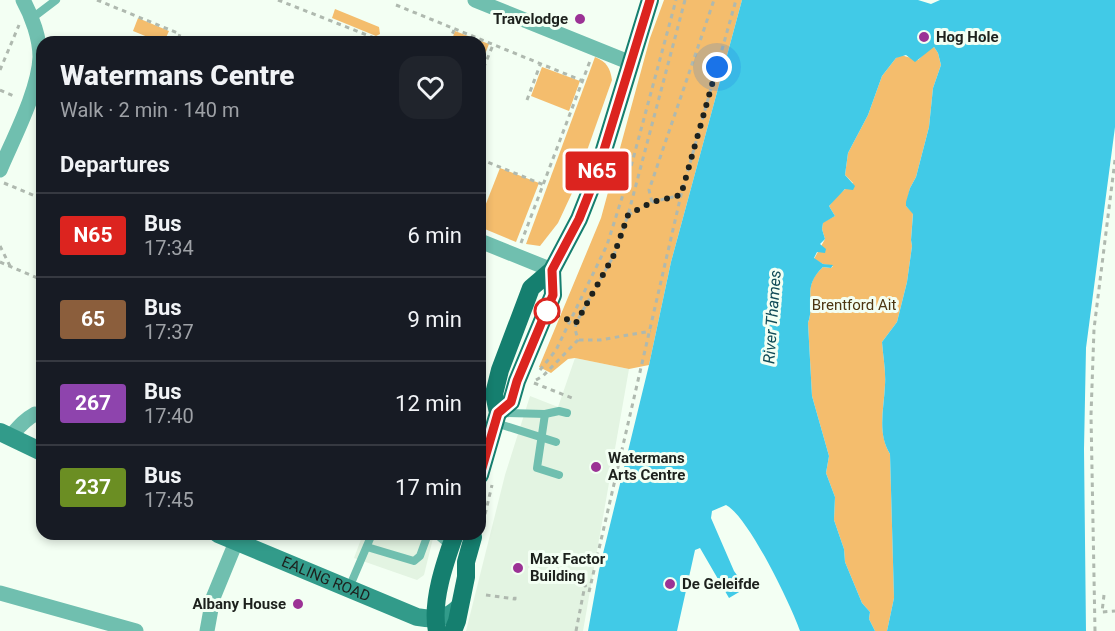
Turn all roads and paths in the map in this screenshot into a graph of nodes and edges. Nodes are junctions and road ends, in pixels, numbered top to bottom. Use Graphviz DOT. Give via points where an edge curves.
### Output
graph roads {
  1 [pos="56,0"];
  2 [pos="97,0"];
  3 [pos="278,0"];
  4 [pos="475,0"];
  5 [pos="650,0"];
  6 [pos="676,0"];
  7 [pos="685,0"];
  8 [pos="714,0"];
  9 [pos="736,0"];
  10 [pos="495,4"];
  11 [pos="396,5"];
  12 [pos="27,8"];
  13 [pos="454,29"];
  14 [pos="37,36"];
  15 [pos="179,36"];
  16 [pos="369,36"];
  17 [pos="451,36"];
  18 [pos="472,36"];
  19 [pos="486,41"];
  20 [pos="493,44"];
  21 [pos="595,50"];
  22 [pos="486,61"];
  23 [pos="631,63"];
  24 [pos="541,64"];
  25 [pos="0,70"];
  26 [pos="36,78"];
  27 [pos="583,81"];
  28 [pos="527,100"];
  29 [pos="1115,160"];
  30 [pos="486,161"];
  31 [pos="0,172"];
  32 [pos="544,185"];
  33 [pos="29,186"];
  34 [pos="26,192"];
  35 [pos="681,195"];
  36 [pos="36,196"];
  37 [pos="652,202"];
  38 [pos="628,215"];
  39 [pos="486,244"];
  40 [pos="0,246"];
  41 [pos="516,256"];
  42 [pos="0,262"];
  43 [pos="10,266"];
  44 [pos="552,270"];
  45 [pos="36,277"];
  46 [pos="651,331"];
  47 [pos="578,340"];
  48 [pos="535,374"];
  49 [pos="572,398"];
  50 [pos="567,413"];
  51 [pos="36,414"];
  52 [pos="545,414"];
  53 [pos="497,418"];
  54 [pos="5,435"];
  55 [pos="542,437"];
  56 [pos="556,442"];
  57 [pos="36,449"];
  58 [pos="559,475"];
  59 [pos="487,478"];
  60 [pos="232,540"];
  61 [pos="370,540"];
  62 [pos="426,540"];
  63 [pos="453,540"];
  64 [pos="472,540"];
  65 [pos="236,542"];
  66 [pos="367,547"];
  67 [pos="349,590"];
  68 [pos="0,593"];
  69 [pos="515,593"];
  70 [pos="486,595"];
  71 [pos="1104,595"];
  72 [pos="1095,606"];
  73 [pos="1102,606"];
  74 [pos="459,607"];
  75 [pos="1115,612"];
  76 [pos="436,626"];
  77 [pos="136,631"];
  78 [pos="207,631"];
  79 [pos="453,631"];
  80 [pos="576,631"];
  81 [pos="1095,631"];
  1 -- 12 [label="lane"];
  2 -- 15 [label="path"];
  3 -- 16 [label="path"];
  4 -- 10 [label="street"];
  5 -- 23 [label="main road"];
  6 -- 48 [label="path" via="607,245 556,350"];
  7 -- 38 [label="path"];
  8 -- 37 [label="path" via="649,190"];
  9 -- 35 [label="path"];
  10 -- 21 [label="street"];
  11 -- 13 [label="path"];
  12 -- 14 [label="street"];
  12 -- 25 [label="path"];
  13 -- 17 [label="path"];
  13 -- 18 [label="path"];
  19 -- 20 [label="path"];
  20 -- 22 [label="path"];
  20 -- 24 [label="path"];
  21 -- 23 [label="street"];
  21 -- 27 [label="path"];
  23 -- 44 [label="main road" via="596,176"];
  24 -- 27 [label="path"];
  24 -- 28 [label="path"];
  26 -- 31 [label="street"];
  27 -- 32 [label="path"];
  29 -- 72 [label="path" via="1094,329 1091,416"];
  30 -- 32 [label="path"];
  31 -- 34 [label="path"];
  32 -- 41 [label="path"];
  33 -- 34 [label="path"];
  34 -- 36 [label="path"];
  35 -- 37 [label="path"];
  35 -- 46 [label="path"];
  37 -- 38 [label="path"];
  38 -- 47 [label="path" via="614,255 576,323"];
  39 -- 41 [label="street"];
  40 -- 43 [label="path"];
  41 -- 44 [label="street"];
  42 -- 43 [label="path"];
  43 -- 45 [label="path"];
  44 -- 53 [label="main road" via="531,288 525,302 494,394"];
  46 -- 47 [label="path"];
  46 -- 80 [label="path" via="589,592 585,592 585,585"];
  47 -- 49 [label="path" via="532,382"];
  50 -- 52 [label="lane"];
  51 -- 54 [label="street"];
  52 -- 53 [label="lane"];
  52 -- 55 [label="lane"];
  53 -- 55 [label="lane"];
  53 -- 59 [label="main road"];
  54 -- 57 [label="main road"];
  55 -- 56 [label="lane"];
  55 -- 58 [label="lane" via="537,468"];
  60 -- 65 [label="main road, EALING ROAD"];
  61 -- 66 [label="lane"];
  62 -- 66 [label="lane" via="414,561"];
  63 -- 76 [label="main road" via="437,599"];
  64 -- 74 [label="main road"];
  65 -- 67 [label="main road, EALING ROAD"];
  65 -- 78 [label="street" via="213,598"];
  66 -- 67 [label="lane"];
  67 -- 76 [label="main road, EALING ROAD"];
  68 -- 77 [label="street"];
  69 -- 70 [label="path" via="515,599"];
  71 -- 73 [label="path"];
  72 -- 73 [label="path"];
  72 -- 81 [label="path"];
  73 -- 75 [label="path" via="1102,612"];
  74 -- 76 [label="main road"];
  74 -- 79 [label="main road"];
}
